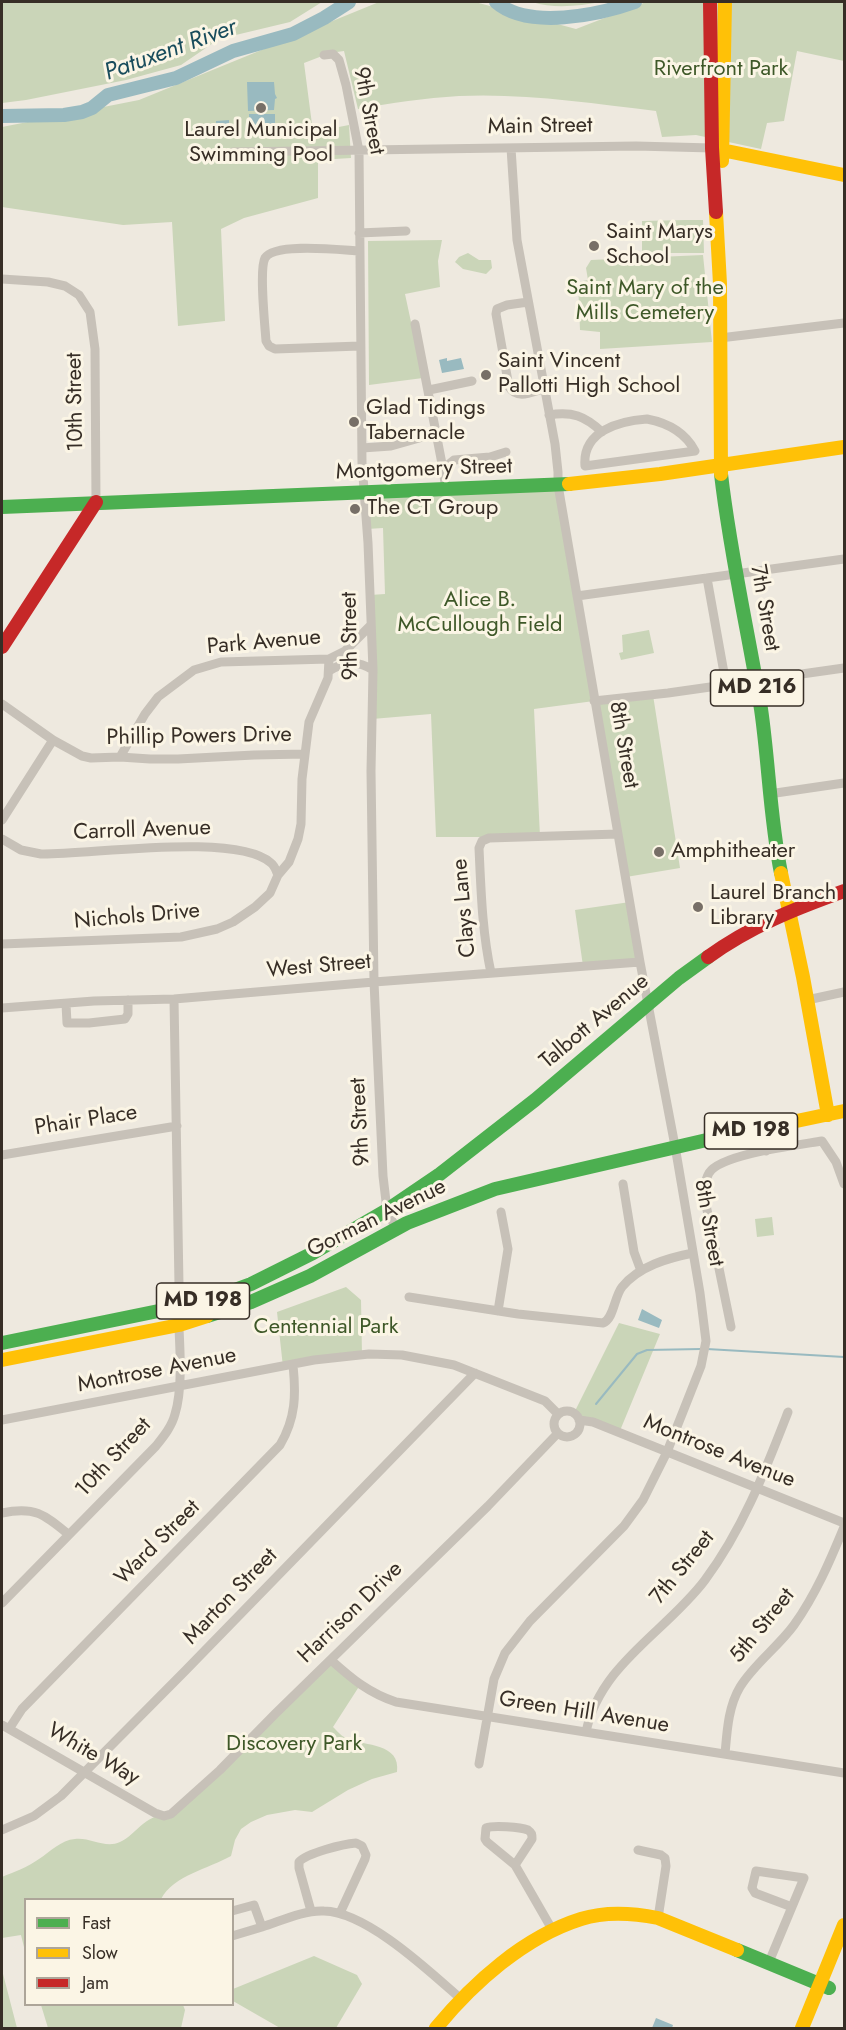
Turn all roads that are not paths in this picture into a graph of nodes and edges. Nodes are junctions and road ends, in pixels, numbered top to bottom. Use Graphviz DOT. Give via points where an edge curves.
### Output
graph roads {
  1 [pos="710,2"];
  2 [pos="725,2"];
  3 [pos="324,55"];
  4 [pos="511,148"];
  5 [pos="717,149"];
  6 [pos="359,151"];
  7 [pos="233,152"];
  8 [pos="844,175"];
  9 [pos="406,231"];
  10 [pos="359,233"];
  11 [pos="359,251"];
  12 [pos="2,279"];
  13 [pos="528,302"];
  14 [pos="844,323"];
  15 [pos="415,324"];
  16 [pos="720,338"];
  17 [pos="360,346"];
  18 [pos="472,381"];
  19 [pos="543,389"];
  20 [pos="429,390"];
  21 [pos="549,415"];
  22 [pos="602,432"];
  23 [pos="437,433"];
  24 [pos="844,447"];
  25 [pos="362,448"];
  26 [pos="506,452"];
  27 [pos="720,465"];
  28 [pos="443,469"];
  29 [pos="558,485"];
  30 [pos="446,490"];
  31 [pos="364,492"];
  32 [pos="96,502"];
  33 [pos="2,507"];
  34 [pos="844,559"];
  35 [pos="737,574"];
  36 [pos="707,578"];
  37 [pos="577,596"];
  38 [pos="370,626"];
  39 [pos="2,647"];
  40 [pos="329,659"];
  41 [pos="844,668"];
  42 [pos="373,670"];
  43 [pos="329,671"];
  44 [pos="755,680"];
  45 [pos="726,684"];
  46 [pos="594,701"];
  47 [pos="2,704"];
  48 [pos="53,740"];
  49 [pos="305,754"];
  50 [pos="120,757"];
  51 [pos="844,783"];
  52 [pos="769,794"];
  53 [pos="2,820"];
  54 [pos="618,834"];
  55 [pos="2,839"];
  56 [pos="278,875"];
  57 [pos="844,891"];
  58 [pos="788,911"];
  59 [pos="2,944"];
  60 [pos="640,963"];
  61 [pos="491,973"];
  62 [pos="374,982"];
  63 [pos="844,992"];
  64 [pos="174,999"];
  65 [pos="128,1000"];
  66 [pos="807,1000"];
  67 [pos="66,1004"];
  68 [pos="649,1004"];
  69 [pos="2,1008"];
  70 [pos="844,1111"];
  71 [pos="828,1114"];
  72 [pos="177,1126"];
  73 [pos="761,1129"];
  74 [pos="675,1146"];
  75 [pos="766,1151"];
  76 [pos="2,1155"];
  77 [pos="622,1184"];
  78 [pos="844,1184"];
  79 [pos="387,1210"];
  80 [pos="501,1212"];
  81 [pos="396,1229"];
  82 [pos="693,1253"];
  83 [pos="641,1270"];
  84 [pos="179,1285"];
  85 [pos="409,1297"];
  86 [pos="178,1307"];
  87 [pos="498,1311"];
  88 [pos="179,1325"];
  89 [pos="731,1327"];
  90 [pos="2,1343"];
  91 [pos="2,1360"];
  92 [pos="293,1365"];
  93 [pos="475,1373"];
  94 [pos="178,1386"];
  95 [pos="788,1412"];
  96 [pos="558,1414"];
  97 [pos="2,1420"];
  98 [pos="579,1420"];
  99 [pos="558,1433"];
  100 [pos="667,1452"];
  101 [pos="758,1488"];
  102 [pos="2,1513"];
  103 [pos="844,1525"];
  104 [pos="68,1534"];
  105 [pos="2,1603"];
  106 [pos="332,1660"];
  107 [pos="486,1718"];
  108 [pos="5,1727"];
  109 [pos="586,1732"];
  110 [pos="725,1754"];
  111 [pos="479,1764"];
  112 [pos="84,1773"];
  113 [pos="844,1773"];
  114 [pos="167,1815"];
  115 [pos="2,1830"];
  116 [pos="638,1850"];
  117 [pos="515,1865"];
  118 [pos="792,1907"];
  119 [pos="234,1910"];
  120 [pos="311,1911"];
  121 [pos="339,1912"];
  122 [pos="658,1918"];
  123 [pos="844,1926"];
  124 [pos="262,1927"];
  125 [pos="553,1931"];
  126 [pos="234,1935"];
  127 [pos="844,1949"];
  128 [pos="769,1962"];
  129 [pos="824,1986"];
  130 [pos="461,1999"];
  131 [pos="436,2028"];
  132 [pos="802,2028"];
  133 [pos="812,2028"];
  1 -- 5 [label="main road, 7th Street / MD 216"];
  2 -- 5 [label="main road, 7th Street / MD 216"];
  3 -- 6 [label="street, 9th Street" via="333,54 339,60"];
  4 -- 5 [label="street, Main Street"];
  4 -- 6 [label="street, Main Street"];
  4 -- 13 [label="street, 8th Street" via="515,228"];
  5 -- 8 [label="main road, Main Street"];
  5 -- 16 [label="main road, 7th Street / MD 216" via="722,203"];
  6 -- 7 [label="street, Main Street"];
  6 -- 10 [label="street, 9th Street"];
  9 -- 10 [label="street"];
  10 -- 11 [label="street, 9th Street"];
  11 -- 17 [label="street, 9th Street"];
  11 -- 17 [label="street" via="279,249 266,256 263,277 269,346"];
  12 -- 32 [label="street, 10th Street" via="57,283 72,290 90,312 94,333"];
  13 -- 19 [label="street, 8th Street"];
  13 -- 19 [label="street" via="497,309 496,314 509,387 518,394"];
  14 -- 16 [label="street"];
  15 -- 20 [label="street"];
  16 -- 27 [label="main road, 7th Street / MD 216"];
  17 -- 25 [label="street, 9th Street"];
  18 -- 20 [label="street"];
  19 -- 21 [label="street, 8th Street"];
  20 -- 23 [label="street"];
  21 -- 22 [label="street" via="576,414"];
  21 -- 29 [label="street, 8th Street"];
  22 -- 22 [label="street" via="588,446 585,466 695,451 683,435 654,421 623,422"];
  23 -- 25 [label="street" via="391,446"];
  23 -- 28 [label="street"];
  24 -- 27 [label="main road, Montgomery Street"];
  25 -- 31 [label="street, 9th Street"];
  26 -- 28 [label="street" via="454,460"];
  27 -- 29 [label="main road, Montgomery Street"];
  27 -- 35 [label="main road, 7th Street / MD 216"];
  28 -- 30 [label="street"];
  29 -- 30 [label="main road, Montgomery Street"];
  29 -- 37 [label="street, 8th Street"];
  30 -- 31 [label="main road, Montgomery Street"];
  31 -- 32 [label="main road, Montgomery Street"];
  31 -- 38 [label="street, 9th Street"];
  32 -- 33 [label="main road, Montgomery Street"];
  32 -- 39 [label="main road"];
  34 -- 35 [label="street"];
  35 -- 36 [label="street"];
  35 -- 44 [label="main road, 7th Street / MD 216"];
  36 -- 37 [label="street"];
  36 -- 45 [label="street"];
  37 -- 46 [label="street, 8th Street"];
  38 -- 40 [label="street, Park Avenue" via="345,651"];
  38 -- 42 [label="street, 9th Street"];
  40 -- 43 [label="street, Nichols Drive"];
  40 -- 50 [label="street, Park Avenue" via="221,662 194,670 158,697"];
  41 -- 44 [label="street"];
  42 -- 43 [label="street" via="352,662"];
  42 -- 62 [label="street, 9th Street"];
  43 -- 49 [label="street, Nichols Drive" via="309,722"];
  44 -- 45 [label="street"];
  44 -- 52 [label="main road, 7th Street / MD 216"];
  45 -- 46 [label="street"];
  46 -- 54 [label="street, 8th Street"];
  47 -- 48 [label="street, Phillip Powers Drive"];
  48 -- 50 [label="street, Phillip Powers Drive" via="82,756"];
  48 -- 53 [label="street"];
  49 -- 50 [label="street, Phillip Powers Drive"];
  49 -- 56 [label="street, Nichols Drive" via="298,839"];
  51 -- 52 [label="street"];
  52 -- 58 [label="main road, 7th Street / MD 216"];
  54 -- 60 [label="street, 8th Street"];
  54 -- 61 [label="street, Clays Lane" via="482,841 480,903"];
  55 -- 56 [label="street, Carroll Avenue" via="21,850 41,854 197,846 230,849 271,862"];
  56 -- 59 [label="street, Nichols Drive" via="270,893 245,915 200,934"];
  57 -- 58 [label="main road, Talbott Avenue / MD 198"];
  58 -- 66 [label="main road, 7th Street / MD 216"];
  58 -- 68 [label="main road, Talbott Avenue / MD 198" via="736,938"];
  60 -- 61 [label="street, West Street"];
  60 -- 68 [label="street, 8th Street"];
  61 -- 62 [label="street, West Street"];
  62 -- 64 [label="street, West Street"];
  62 -- 79 [label="street, 9th Street"];
  63 -- 66 [label="street"];
  64 -- 65 [label="street, West Street"];
  64 -- 72 [label="street"];
  65 -- 67 [label="street, West Street"];
  65 -- 67 [label="street" via="125,1019 89,1023 67,1023"];
  66 -- 71 [label="main road, 7th Street / MD 216"];
  67 -- 69 [label="street, West Street"];
  68 -- 74 [label="street, 8th Street"];
  68 -- 79 [label="main road, Talbott Avenue / MD 198" via="487,1139"];
  70 -- 71 [label="main road, Gorman Avenue / MD 198"];
  71 -- 73 [label="main road, Gorman Avenue / MD 198"];
  72 -- 76 [label="street, Phair Place"];
  72 -- 84 [label="street"];
  73 -- 74 [label="main road, Gorman Avenue / MD 198"];
  73 -- 75 [label="street"];
  74 -- 81 [label="main road, Gorman Avenue / MD 198" via="495,1189"];
  74 -- 82 [label="street, 8th Street"];
  75 -- 78 [label="street" via="822,1141"];
  75 -- 89 [label="street" via="715,1166 704,1189"];
  77 -- 83 [label="street"];
  79 -- 81 [label="street, 9th Street"];
  79 -- 86 [label="main road, Gorman Avenue / MD 198" via="270,1275 232,1292"];
  80 -- 87 [label="street" via="508,1249"];
  81 -- 88 [label="main road, Gorman Avenue / MD 198" via="278,1291"];
  82 -- 83 [label="street"];
  82 -- 100 [label="street, 8th Street" via="705,1353"];
  83 -- 87 [label="street" via="622,1287 603,1323"];
  85 -- 87 [label="street"];
  86 -- 88 [label="street, 10th Street"];
  86 -- 90 [label="main road, Gorman Avenue / MD 198"];
  88 -- 91 [label="main road, Gorman Avenue / MD 198"];
  88 -- 94 [label="street, 10th Street"];
  92 -- 93 [label="street, Montrose Avenue" via="352,1355 388,1354 437,1361"];
  92 -- 94 [label="street, Montrose Avenue"];
  92 -- 108 [label="street, Ward Street" via="294,1412 280,1444"];
  93 -- 96 [label="street, Montrose Avenue" via="545,1401"];
  93 -- 112 [label="street, Marton Street"];
  94 -- 97 [label="street, Montrose Avenue"];
  94 -- 104 [label="street, 10th Street" via="175,1416 163,1437"];
  95 -- 101 [label="street, 7th Street"];
  96 -- 98 [label="street" via="570,1412"];
  96 -- 99 [label="street" via="554,1426"];
  98 -- 99 [label="street" via="574,1435"];
  98 -- 100 [label="street, Montrose Avenue"];
  99 -- 106 [label="street, Harrison Drive"];
  100 -- 101 [label="street, Montrose Avenue"];
  100 -- 107 [label="street, 8th Street" via="647,1494 624,1526 512,1643 494,1678"];
  101 -- 103 [label="street, Montrose Avenue"];
  101 -- 109 [label="street, 7th Street" via="732,1540 705,1580 604,1685"];
  102 -- 104 [label="street" via="36,1511"];
  103 -- 110 [label="street, 5th Street" via="819,1586 793,1626 740,1687 729,1717"];
  104 -- 105 [label="street, 10th Street"];
  106 -- 107 [label="street, Green Hill Avenue" via="360,1686 381,1697"];
  106 -- 114 [label="street, Harrison Drive" via="214,1776"];
  107 -- 109 [label="street, Green Hill Avenue"];
  107 -- 111 [label="street, 8th Street"];
  108 -- 112 [label="street, White Way"];
  109 -- 110 [label="street, Green Hill Avenue"];
  110 -- 113 [label="street, Green Hill Avenue"];
  112 -- 114 [label="street, White Way" via="155,1813"];
  112 -- 115 [label="street, Marton Street" via="46,1808"];
  116 -- 122 [label="street" via="661,1855 666,1860"];
  117 -- 117 [label="street" via="487,1842 486,1828 532,1834"];
  117 -- 125 [label="street"];
  118 -- 118 [label="street" via="755,1893 752,1888 756,1871 804,1878"];
  118 -- 128 [label="street"];
  119 -- 124 [label="street" via="254,1905"];
  120 -- 121 [label="street"];
  120 -- 121 [label="street" via="299,1868 301,1860 356,1843 364,1849 365,1859"];
  120 -- 124 [label="street"];
  121 -- 130 [label="street" via="394,1943"];
  122 -- 125 [label="main road" via="629,1913 600,1915"];
  122 -- 128 [label="main road"];
  123 -- 129 [label="main road"];
  124 -- 126 [label="street"];
  125 -- 130 [label="main road" via="501,1965"];
  127 -- 129 [label="main road"];
  128 -- 129 [label="main road"];
  129 -- 132 [label="main road"];
  129 -- 133 [label="main road"];
  130 -- 131 [label="main road"];
}
